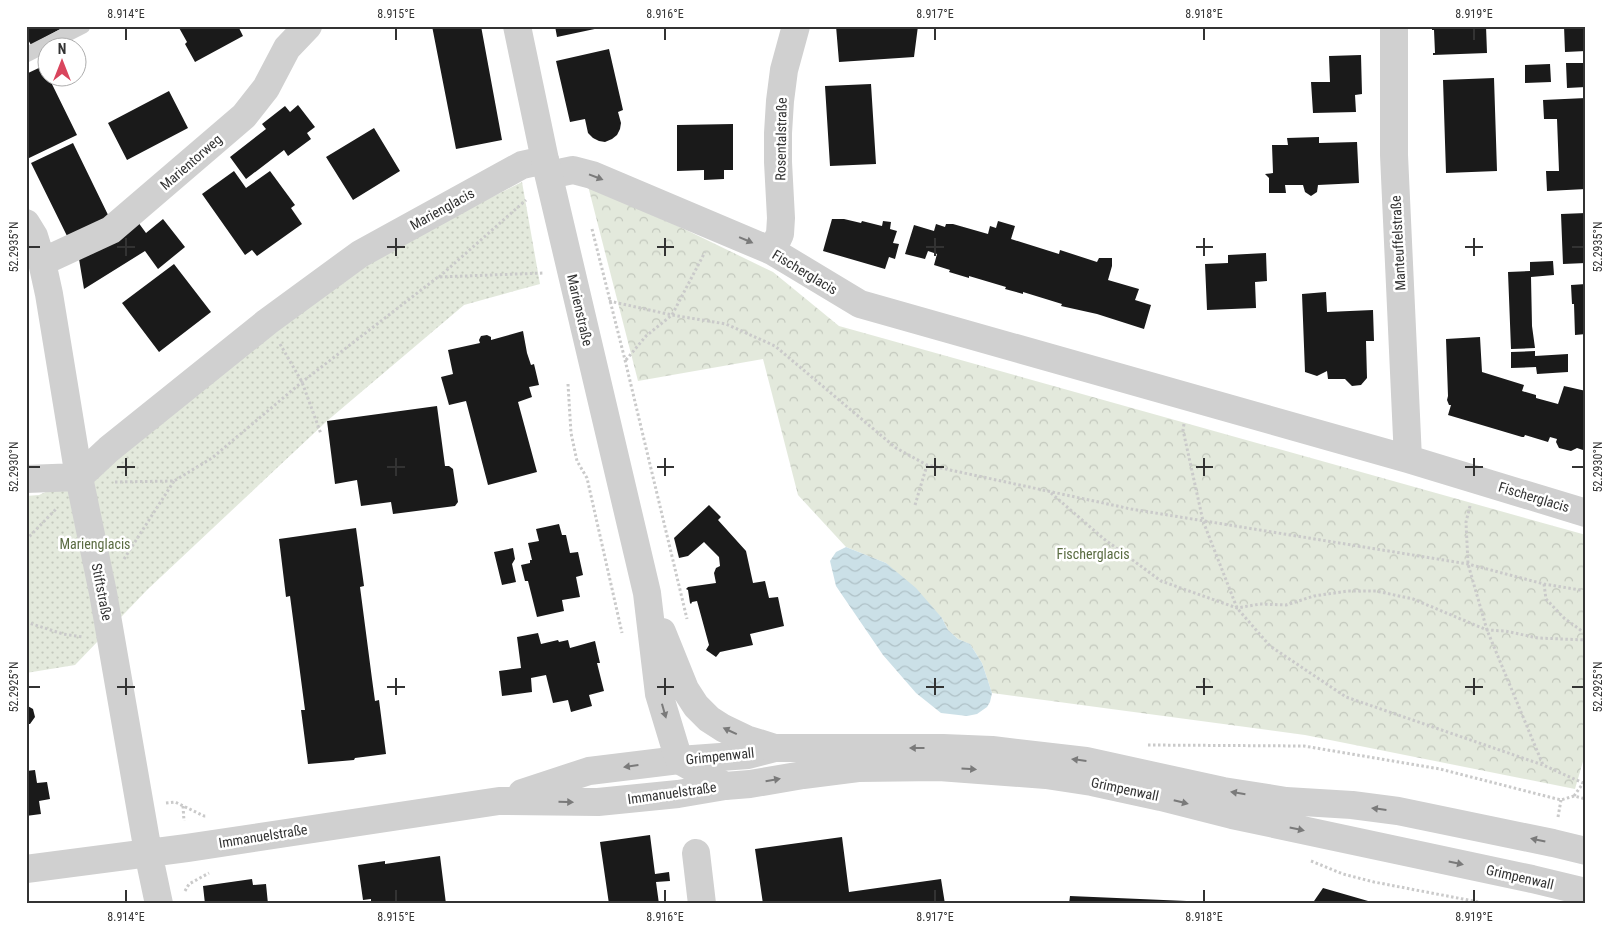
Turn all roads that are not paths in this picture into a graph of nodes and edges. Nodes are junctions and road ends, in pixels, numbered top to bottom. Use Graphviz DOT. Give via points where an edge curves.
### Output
graph roads {
  1 [pos="83,26"];
  2 [pos="308,26"];
  3 [pos="518,26"];
  4 [pos="796,26"];
  5 [pos="1394,26"];
  6 [pos="26,55"];
  7 [pos="547,167"];
  8 [pos="26,223"];
  9 [pos="772,251"];
  10 [pos="42,262"];
  11 [pos="1408,459"];
  12 [pos="26,479"];
  13 [pos="79,480"];
  14 [pos="1586,513"];
  15 [pos="647,594"];
  16 [pos="775,748"];
  17 [pos="679,760"];
  18 [pos="725,786"];
  19 [pos="499,801"];
  20 [pos="1586,851"];
  21 [pos="148,852"];
  22 [pos="696,853"];
  23 [pos="26,869"];
  24 [pos="1586,892"];
  25 [pos="157,897"];
  26 [pos="702,904"];
  1 -- 6 [label="lane"];
  2 -- 10 [label="street, Marientorweg" via="287,48 266,88 244,116 111,230"];
  3 -- 7 [label="street, Marienstraße"];
  4 -- 9 [label="street, Rosentalstraße" via="784,70 780,101 778,143 782,218 780,234"];
  5 -- 11 [label="street, Manteuffelstraße" via="1394,155"];
  7 -- 9 [label="street, Fischerglacis, one-way" via="592,174"];
  7 -- 13 [label="street, Marienglacis" via="522,165 360,254 268,322 109,449"];
  7 -- 15 [label="street, Marienstraße"];
  8 -- 10 [label="street, Stiftstraße"];
  9 -- 11 [label="street, Fischerglacis" via="860,304"];
  10 -- 13 [label="street, Stiftstraße"];
  11 -- 14 [label="street, Fischerglacis"];
  12 -- 13 [label="street"];
  13 -- 21 [label="street, Stiftstraße" via="103,594"];
  16 -- 15 [label="street, Marienstraße, one-way" via="723,728 696,706 685,689"];
  15 -- 17 [label="street, Marienstraße, one-way" via="659,694"];
  16 -- 17 [label="street, Grimpenwall" via="748,755"];
  20 -- 16 [label="street, Grimpenwall, one-way" via="1398,811 1286,801 1223,791 1086,761 992,750"];
  17 -- 18 [label="street, Grimpenwall"];
  17 -- 19 [label="street, Immanuelstraße, one-way" via="589,772"];
  19 -- 18 [label="street, Immanuelstraße, one-way" via="598,802"];
  18 -- 24 [label="street, Grimpenwall, one-way" via="858,768 939,767 1046,776 1161,796 1232,815"];
  19 -- 21 [label="street, Immanuelstraße"];
  21 -- 23 [label="street, Immanuelstraße"];
  21 -- 25 [label="street, Stiftstraße"];
  22 -- 26 [label="street"];
}
